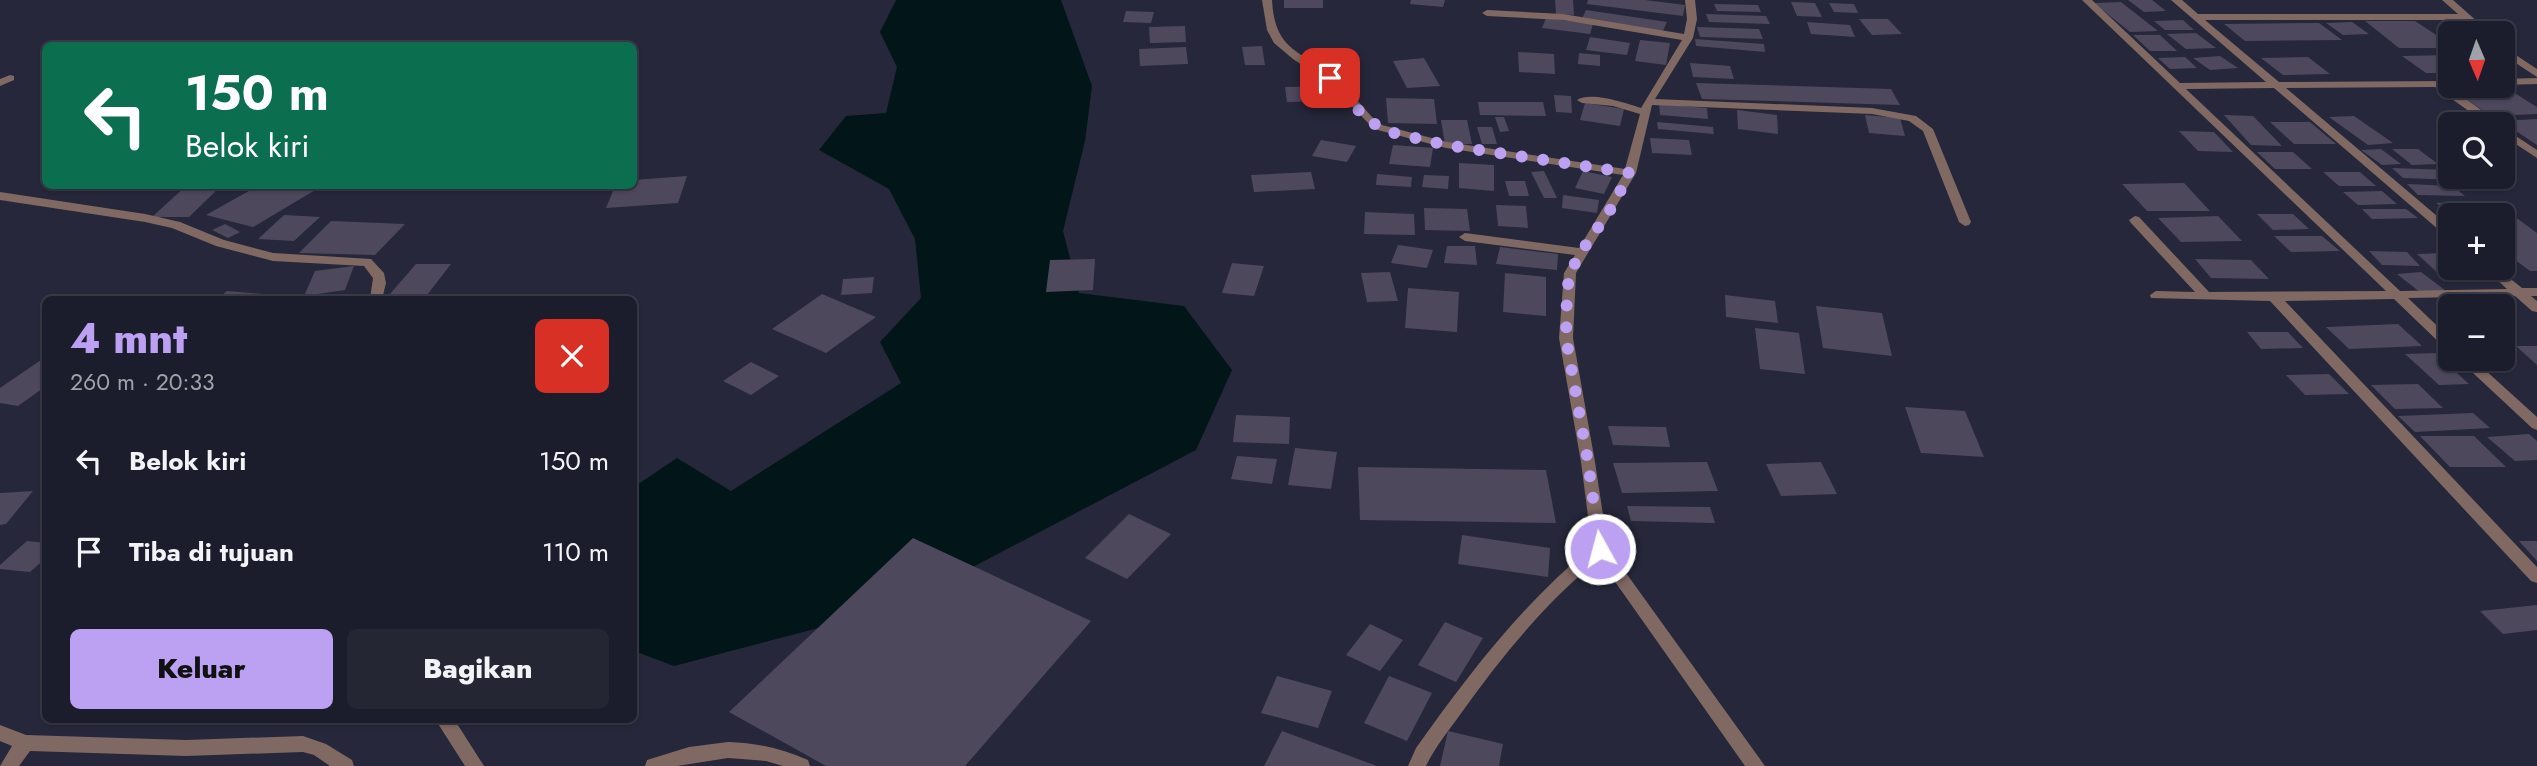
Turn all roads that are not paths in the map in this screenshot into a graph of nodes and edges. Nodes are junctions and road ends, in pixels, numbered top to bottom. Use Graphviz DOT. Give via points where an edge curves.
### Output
graph roads {
  1 [pos="1267,0"];
  2 [pos="1690,0"];
  3 [pos="2087,0"];
  4 [pos="2176,0"];
  5 [pos="2447,0"];
  6 [pos="1488,13"];
  7 [pos="2468,17"];
  8 [pos="2197,18"];
  9 [pos="2472,21"];
  10 [pos="1688,38"];
  11 [pos="2515,59"];
  12 [pos="2537,75"];
  13 [pos="2537,81"];
  14 [pos="2515,82"];
  15 [pos="2277,84"];
  16 [pos="2438,84"];
  17 [pos="2177,86"];
  18 [pos="2462,98"];
  19 [pos="1582,100"];
  20 [pos="1646,107"];
  21 [pos="2479,112"];
  22 [pos="2515,139"];
  23 [pos="2537,155"];
  24 [pos="1630,173"];
  25 [pos="0,197"];
  26 [pos="2135,220"];
  27 [pos="1965,222"];
  28 [pos="2438,223"];
  29 [pos="1465,237"];
  30 [pos="1581,252"];
  31 [pos="2504,280"];
  32 [pos="2537,292"];
  33 [pos="2519,293"];
  34 [pos="2204,294"];
  35 [pos="2156,295"];
  36 [pos="2397,295"];
  37 [pos="377,296"];
  38 [pos="2274,297"];
  39 [pos="2537,308"];
  40 [pos="2438,334"];
  41 [pos="2478,371"];
  42 [pos="2537,425"];
  43 [pos="1600,549"];
  44 [pos="2537,577"];
  45 [pos="447,723"];
  46 [pos="0,733"];
  47 [pos="25,743"];
  48 [pos="8,766"];
  49 [pos="345,766"];
  50 [pos="475,766"];
  51 [pos="654,766"];
  52 [pos="801,766"];
  53 [pos="1417,766"];
  54 [pos="1756,766"];
  1 -- 24 [label="street" via="1269,26 1280,45 1330,78 1378,127 1446,145"];
  2 -- 10 [label="street"];
  3 -- 17 [label="street"];
  4 -- 8 [label="street"];
  5 -- 7 [label="street"];
  6 -- 10 [label="street" via="1563,17"];
  7 -- 8 [label="street"];
  7 -- 9 [label="street"];
  8 -- 15 [label="street"];
  10 -- 20 [label="street"];
  11 -- 12 [label="street"];
  13 -- 14 [label="street"];
  15 -- 16 [label="street"];
  15 -- 17 [label="street"];
  15 -- 28 [label="street"];
  17 -- 36 [label="street"];
  18 -- 21 [label="street"];
  19 -- 20 [label="street"];
  20 -- 24 [label="street"];
  20 -- 27 [label="street" via="1872,111 1912,118 1928,129"];
  22 -- 23 [label="street"];
  24 -- 30 [label="street"];
  25 -- 37 [label="street" via="156,220 273,257 367,261 379,278"];
  26 -- 34 [label="street"];
  29 -- 30 [label="street"];
  30 -- 43 [label="street" via="1570,273 1566,338"];
  31 -- 33 [label="street"];
  32 -- 33 [label="street"];
  33 -- 36 [label="street"];
  33 -- 39 [label="street"];
  34 -- 35 [label="street"];
  34 -- 38 [label="street"];
  36 -- 38 [label="street"];
  36 -- 40 [label="street"];
  38 -- 44 [label="street"];
  41 -- 42 [label="street"];
  43 -- 53 [label="street" via="1571,572 1494,652"];
  43 -- 54 [label="street"];
  45 -- 50 [label="street"];
  46 -- 47 [label="street"];
  47 -- 48 [label="street"];
  47 -- 49 [label="street" via="186,748 303,744"];
  51 -- 52 [label="street" via="697,752 746,750"];
}
